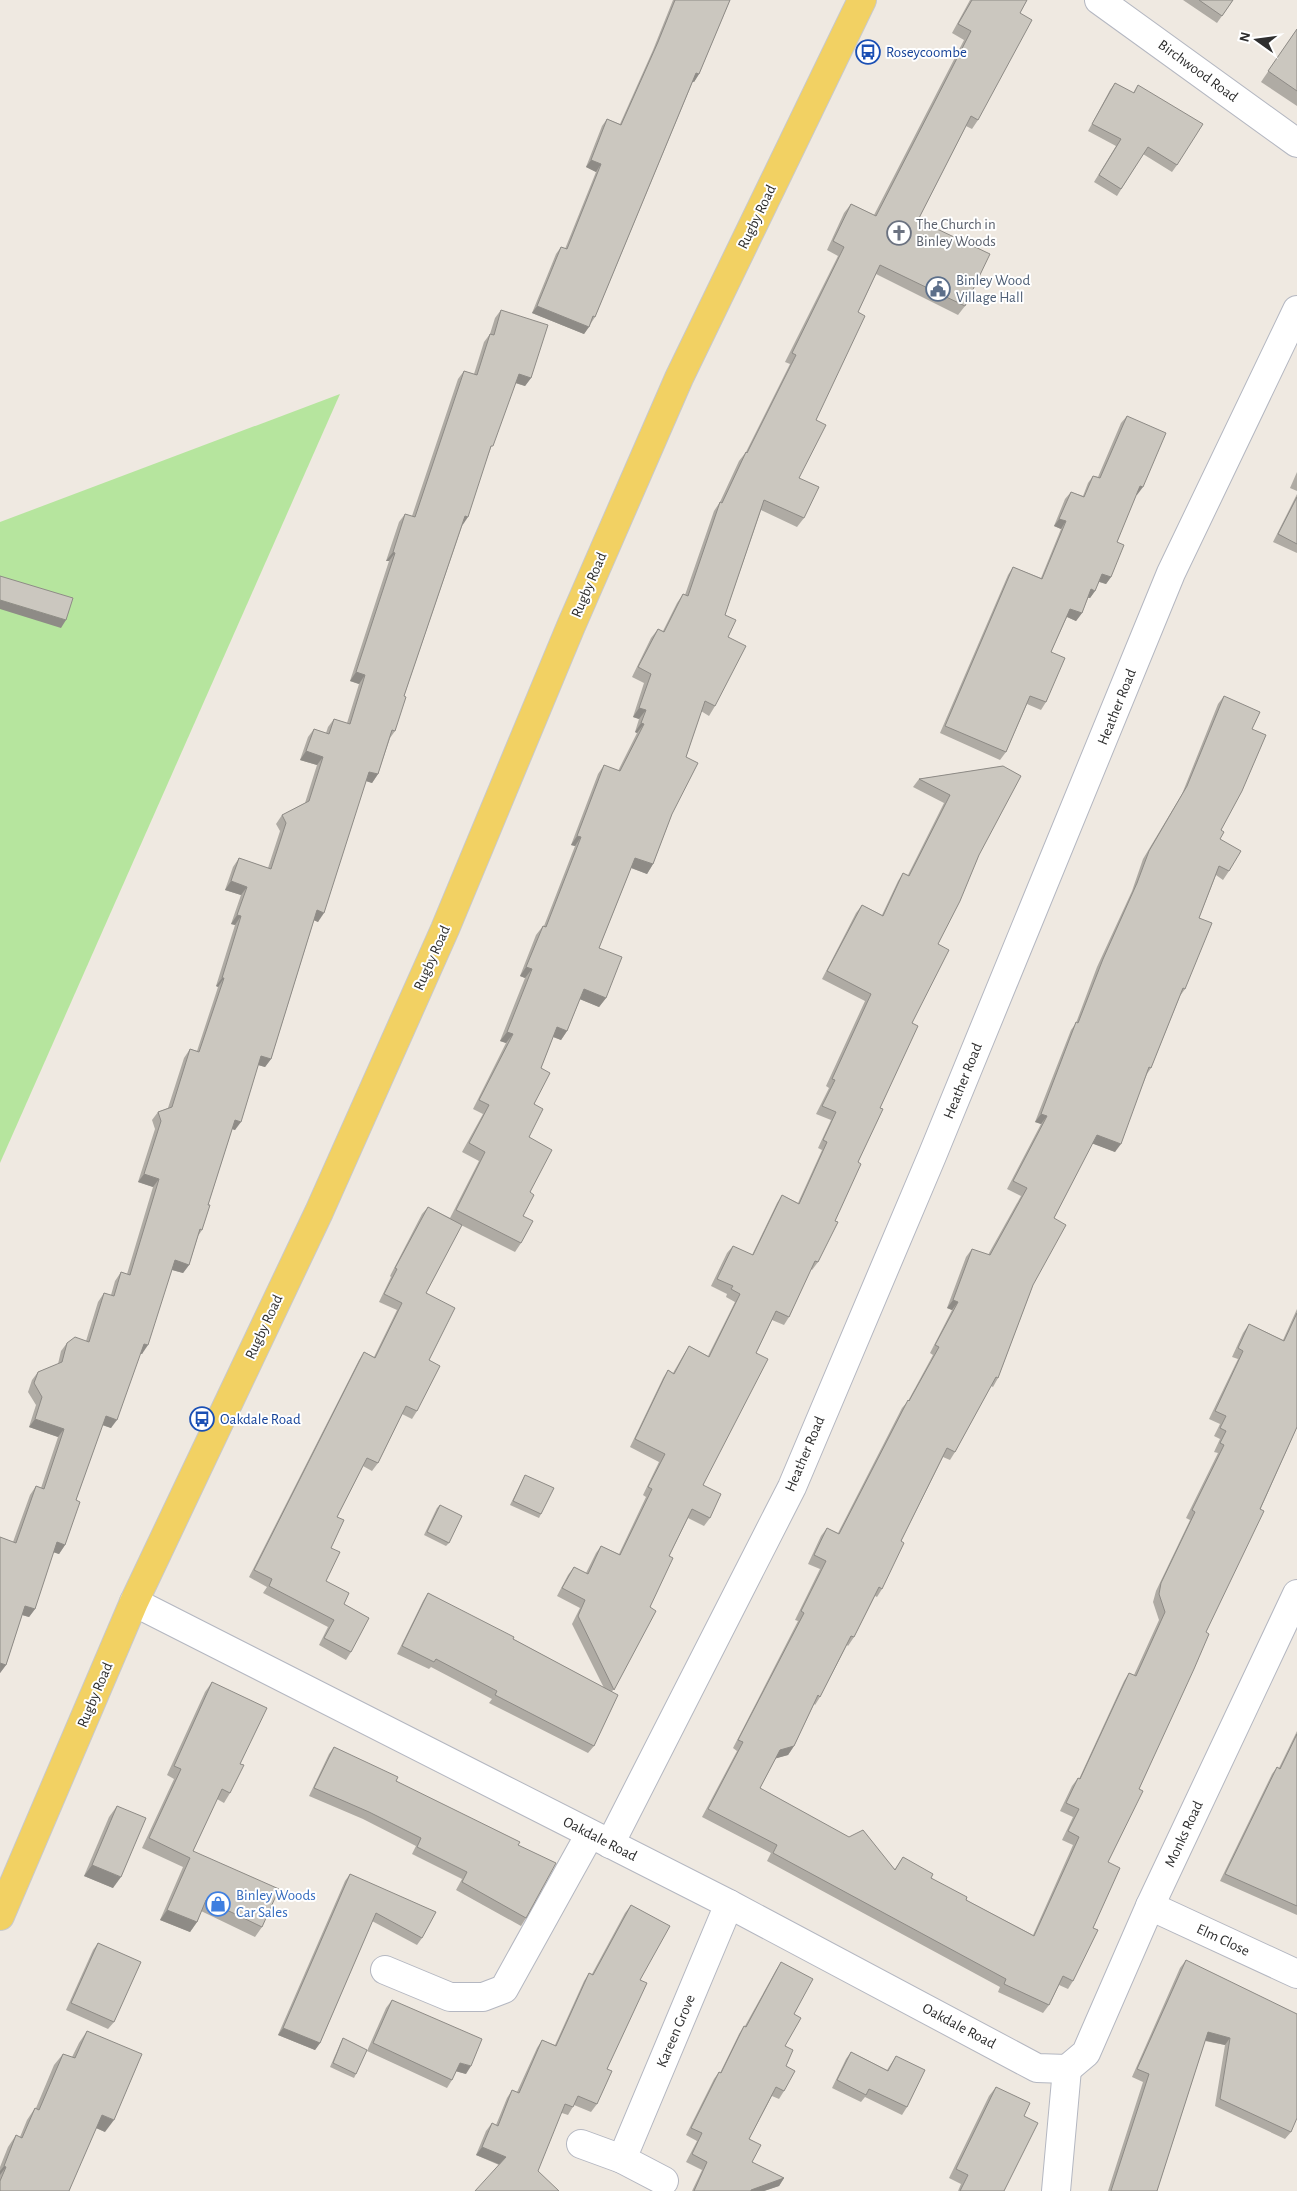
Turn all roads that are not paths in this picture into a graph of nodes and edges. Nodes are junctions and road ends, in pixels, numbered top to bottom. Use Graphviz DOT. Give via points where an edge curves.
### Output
graph roads {
  1 [pos="862,0"];
  2 [pos="1100,0"];
  3 [pos="1297,143"];
  4 [pos="1297,310"];
  5 [pos="1297,1594"];
  6 [pos="134,1602"];
  7 [pos="600,1839"];
  8 [pos="729,1904"];
  9 [pos="1150,1906"];
  10 [pos="0,1916"];
  11 [pos="385,1970"];
  12 [pos="1297,1974"];
  13 [pos="1067,2070"];
  14 [pos="581,2144"];
  15 [pos="622,2158"];
  16 [pos="664,2181"];
  17 [pos="1056,2191"];
  1 -- 6 [label="main road, Rugby Road" via="679,378 445,929 319,1212"];
  2 -- 3 [label="street, Birchwood Road"];
  4 -- 7 [label="street, Heather Road" via="1171,573 932,1156 792,1487"];
  5 -- 9 [label="street, Monks Road"];
  6 -- 7 [label="street, Oakdale Road"];
  6 -- 10 [label="main road, Rugby Road"];
  7 -- 8 [label="street, Oakdale Road"];
  7 -- 11 [label="street, Heather Road" via="504,1989 483,1997 450,1997"];
  8 -- 13 [label="street, Oakdale Road" via="1037,2068"];
  8 -- 15 [label="street, Kareen Grove"];
  9 -- 12 [label="street, Elm Close"];
  9 -- 13 [label="street, Monks Road" via="1086,2053"];
  13 -- 17 [label="street"];
  14 -- 15 [label="street"];
  15 -- 16 [label="street"];
}
